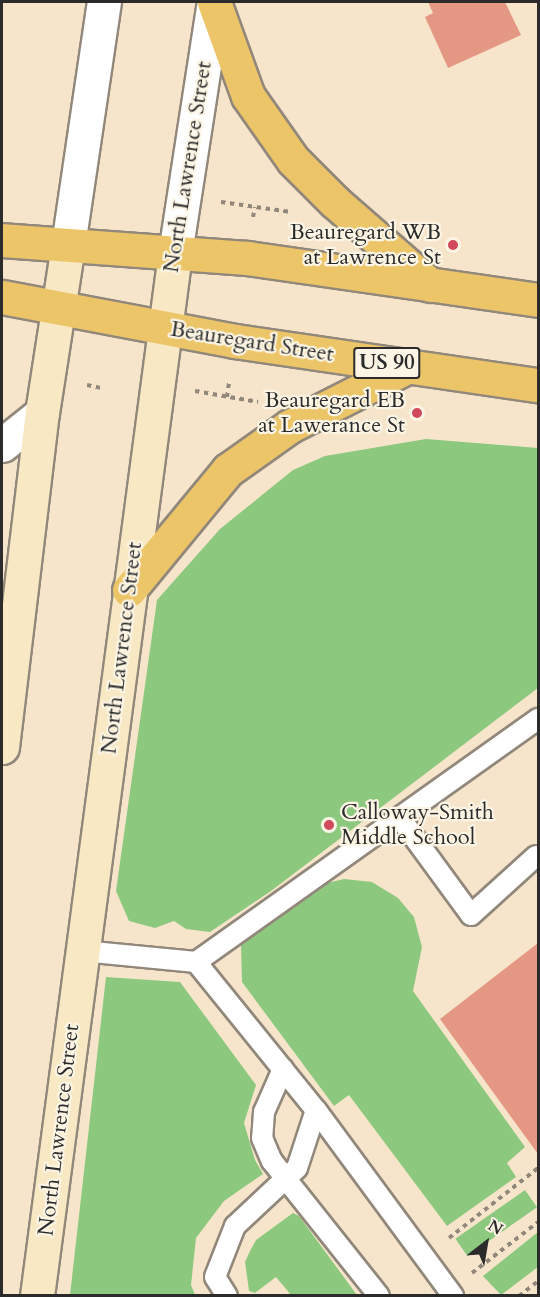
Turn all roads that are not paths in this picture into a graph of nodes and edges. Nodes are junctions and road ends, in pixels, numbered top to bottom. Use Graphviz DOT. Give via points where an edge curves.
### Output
graph roads {
  1 [pos="104,2"];
  2 [pos="214,2"];
  3 [pos="2,240"];
  4 [pos="68,245"];
  5 [pos="175,253"];
  6 [pos="430,285"];
  7 [pos="2,297"];
  8 [pos="538,300"];
  9 [pos="58,308"];
  10 [pos="165,328"];
  11 [pos="409,366"];
  12 [pos="538,385"];
  13 [pos="42,413"];
  14 [pos="2,445"];
  15 [pos="129,590"];
  16 [pos="7,661"];
  17 [pos="538,719"];
  18 [pos="2,747"];
  19 [pos="400,818"];
  20 [pos="536,856"];
  21 [pos="82,951"];
  22 [pos="196,962"];
  23 [pos="283,1069"];
  24 [pos="316,1110"];
  25 [pos="286,1179"];
  26 [pos="37,1296"];
  27 [pos="227,1296"];
  28 [pos="379,1296"];
  29 [pos="453,1296"];
  1 -- 4 [label="street"];
  2 -- 5 [label="street, North Lawrence Street"];
  2 -- 6 [label="main road" via="248,96 293,160"];
  3 -- 4 [label="main road"];
  4 -- 5 [label="main road"];
  4 -- 9 [label="street"];
  5 -- 6 [label="main road" via="247,258"];
  5 -- 10 [label="street, North Lawrence Street"];
  6 -- 8 [label="main road"];
  7 -- 9 [label="main road, Beauregard Street / US 90"];
  9 -- 10 [label="main road, Beauregard Street / US 90"];
  9 -- 13 [label="street"];
  10 -- 11 [label="main road, Beauregard Street / US 90"];
  10 -- 15 [label="street, North Lawrence Street"];
  11 -- 12 [label="main road, Beauregard Street / US 90"];
  11 -- 15 [label="main road" via="290,426 228,470"];
  13 -- 14 [label="street"];
  13 -- 16 [label="street"];
  15 -- 21 [label="street, North Lawrence Street"];
  16 -- 18 [label="street"];
  17 -- 19 [label="lane"];
  19 -- 20 [label="lane" via="471,915"];
  19 -- 22 [label="lane"];
  21 -- 22 [label="lane"];
  21 -- 26 [label="street, North Lawrence Street"];
  22 -- 23 [label="lane"];
  23 -- 24 [label="lane"];
  23 -- 25 [label="lane" via="264,1112 262,1138"];
  24 -- 25 [label="lane" via="297,1168"];
  24 -- 29 [label="lane"];
  25 -- 27 [label="lane" via="235,1226 215,1277"];
  25 -- 28 [label="lane"];
}
